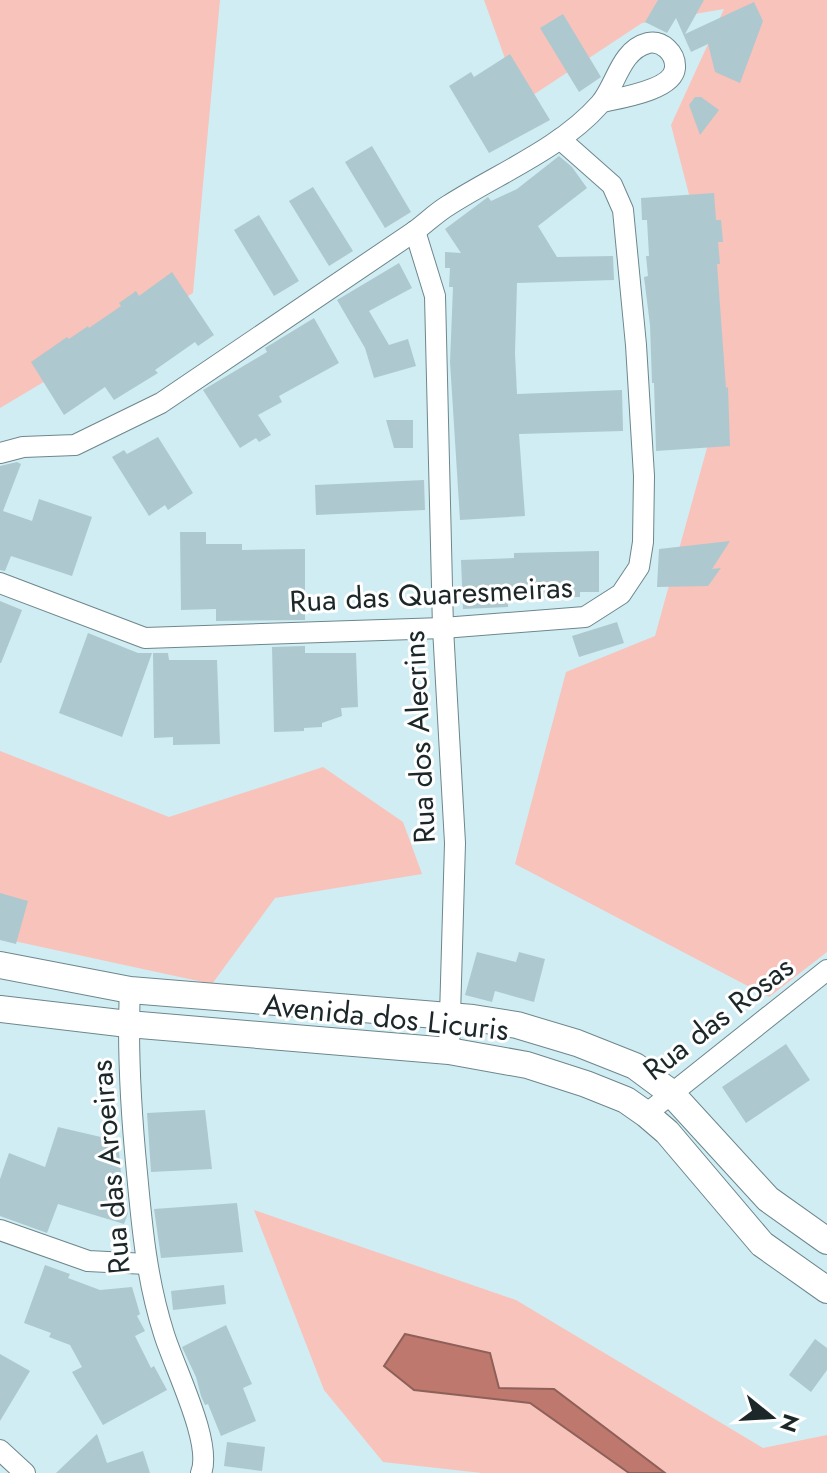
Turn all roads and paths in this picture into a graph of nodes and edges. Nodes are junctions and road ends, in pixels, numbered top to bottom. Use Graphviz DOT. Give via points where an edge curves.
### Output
graph roads {
  1 [pos="602,102"];
  2 [pos="560,139"];
  3 [pos="415,231"];
  4 [pos="0,453"];
  5 [pos="0,583"];
  6 [pos="443,628"];
  7 [pos="0,965"];
  8 [pos="827,970"];
  9 [pos="130,990"];
  10 [pos="0,1009"];
  11 [pos="451,1016"];
  12 [pos="128,1024"];
  13 [pos="449,1051"];
  14 [pos="670,1092"];
  15 [pos="646,1114"];
  16 [pos="0,1230"];
  17 [pos="827,1241"];
  18 [pos="147,1264"];
  19 [pos="827,1290"];
  20 [pos="0,1450"];
  21 [pos="25,1473"];
  22 [pos="201,1473"];
  1 -- 2 [label="street"];
  2 -- 3 [label="street" via="445,207"];
  2 -- 6 [label="street, Rua das Quaresmeiras" via="612,185 623,210 644,476 639,567 621,594 585,617"];
  3 -- 4 [label="street" via="161,403 75,445"];
  3 -- 6 [label="street, Rua dos Alecrins" via="435,296"];
  5 -- 6 [label="street, Rua das Quaresmeiras" via="145,638"];
  6 -- 11 [label="street, Rua dos Alecrins" via="455,843"];
  7 -- 9 [label="street, Avenida dos Licuris"];
  8 -- 14 [label="street, Rua das Rosas"];
  9 -- 11 [label="street, Avenida dos Licuris"];
  9 -- 12 [label="street, Rua das Aroeiras"];
  10 -- 12 [label="street, Avenida dos Licuris"];
  11 -- 13 [label="street, Rua dos Alecrins"];
  11 -- 14 [label="street, Avenida dos Licuris" via="517,1025 577,1043 635,1066"];
  12 -- 13 [label="street, Avenida dos Licuris"];
  12 -- 18 [label="street, Rua das Aroeiras"];
  13 -- 15 [label="street, Avenida dos Licuris" via="542,1070 626,1100"];
  14 -- 15 [label="street, Rua das Rosas"];
  14 -- 17 [label="street, Avenida dos Licuris" via="768,1199"];
  15 -- 19 [label="street, Avenida dos Licuris" via="762,1244"];
  16 -- 18 [label="street" via="88,1261"];
  18 -- 22 [label="street, Rua das Aroeiras" via="164,1333 201,1432"];
  20 -- 21 [label="street"];
}
